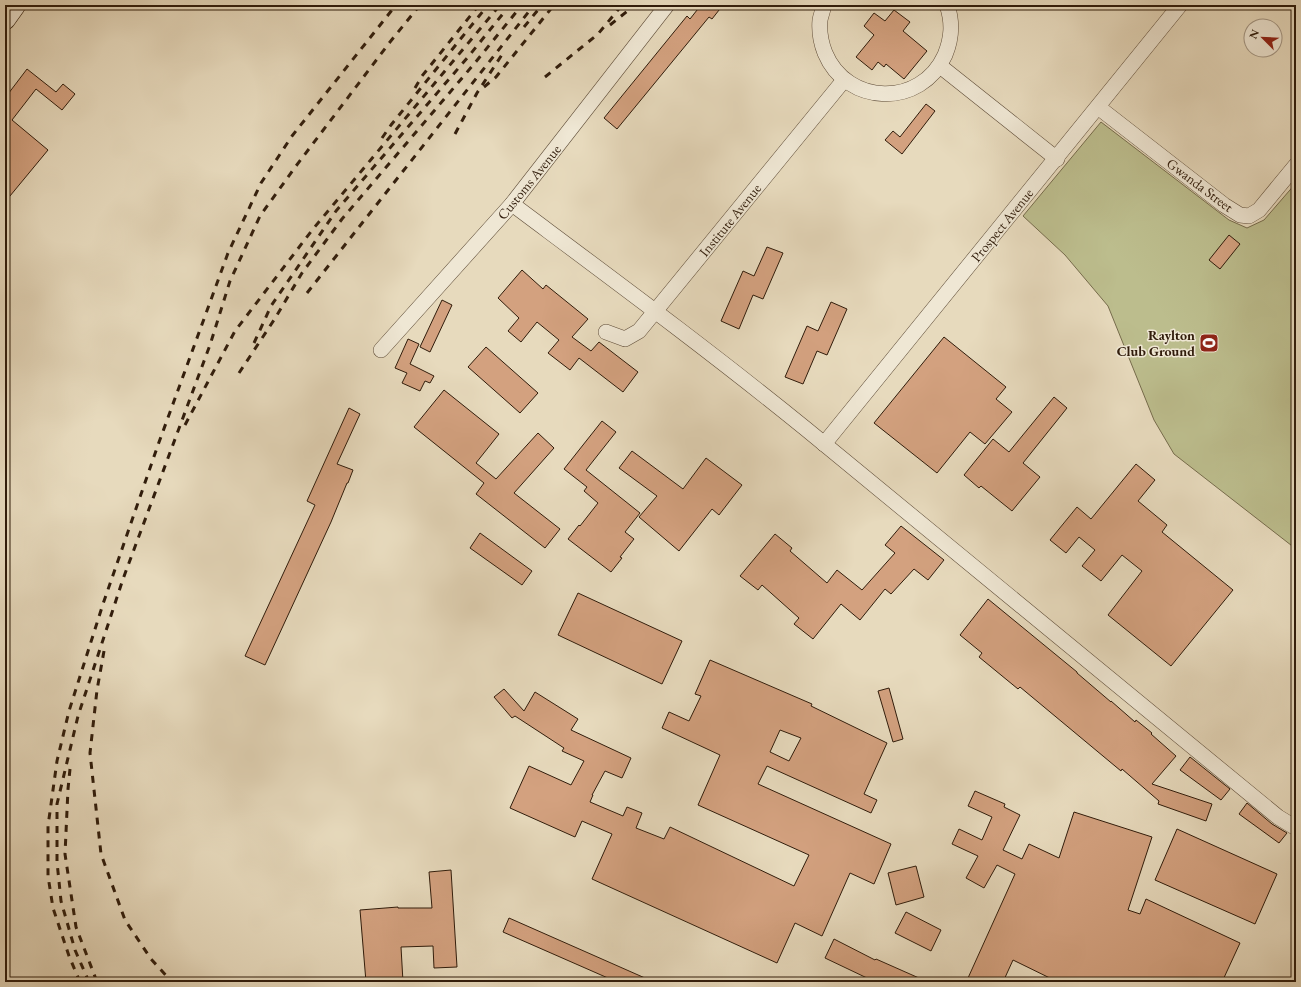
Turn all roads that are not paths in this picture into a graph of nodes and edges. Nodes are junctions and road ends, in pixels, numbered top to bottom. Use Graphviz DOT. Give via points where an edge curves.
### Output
graph roads {
  1 [pos="16,5"];
  2 [pos="667,5"];
  3 [pos="824,5"];
  4 [pos="947,5"];
  5 [pos="1180,5"];
  6 [pos="5,19"];
  7 [pos="940,66"];
  8 [pos="844,80"];
  9 [pos="1098,107"];
  10 [pos="1057,159"];
  11 [pos="1296,165"];
  12 [pos="512,204"];
  13 [pos="655,311"];
  14 [pos="606,332"];
  15 [pos="380,350"];
  16 [pos="824,444"];
  17 [pos="1296,828"];
  1 -- 6 [label="main road"];
  2 -- 12 [label="street, Customs Avenue"];
  3 -- 8 [label="street" via="820,20 821,43 830,63"];
  4 -- 7 [label="street" via="951,17 950,42"];
  5 -- 9 [label="street, Prospect Avenue"];
  7 -- 8 [label="street" via="925,81 906,91 884,94 863,90"];
  7 -- 10 [label="street"];
  8 -- 13 [label="street, Institute Avenue"];
  9 -- 10 [label="street, Prospect Avenue"];
  9 -- 11 [label="street, Gwanda Street" via="1240,215 1249,216 1259,210"];
  10 -- 16 [label="street, Prospect Avenue"];
  12 -- 13 [label="street"];
  12 -- 15 [label="street, Customs Avenue"];
  13 -- 14 [label="street, Institute Avenue" via="639,332 625,339"];
  13 -- 16 [label="street"];
  16 -- 17 [label="street" via="1278,817"];
}
